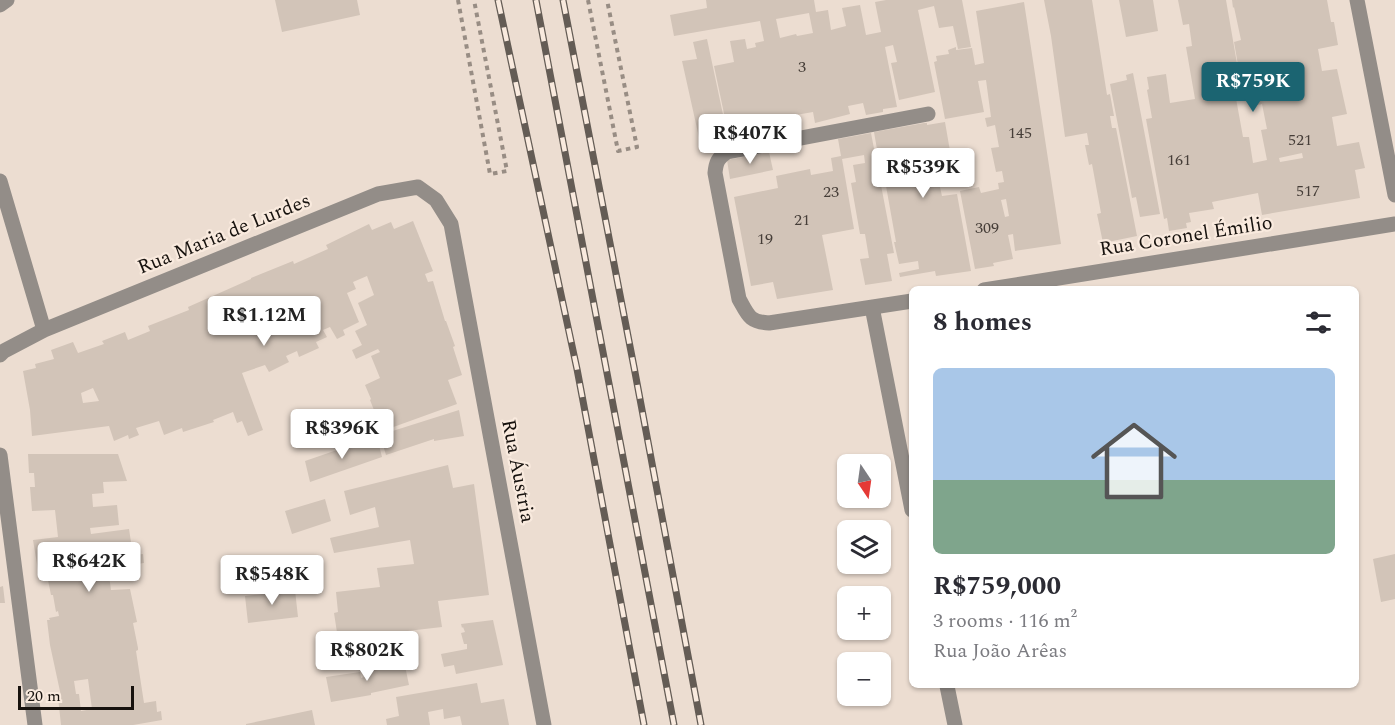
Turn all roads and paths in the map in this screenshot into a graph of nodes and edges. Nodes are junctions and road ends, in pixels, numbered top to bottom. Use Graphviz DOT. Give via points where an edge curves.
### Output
graph roads {
  1 [pos="7,0"];
  2 [pos="458,0"];
  3 [pos="474,0"];
  4 [pos="588,0"];
  5 [pos="607,0"];
  6 [pos="1357,0"];
  7 [pos="0,5"];
  8 [pos="928,114"];
  9 [pos="0,181"];
  10 [pos="1395,195"];
  11 [pos="451,224"];
  12 [pos="1395,224"];
  13 [pos="1009,286"];
  14 [pos="909,302"];
  15 [pos="872,308"];
  16 [pos="45,330"];
  17 [pos="2,353"];
  18 [pos="0,455"];
  19 [pos="909,495"];
  20 [pos="947,688"];
  21 [pos="35,725"];
  22 [pos="544,725"];
  23 [pos="955,725"];
  1 -- 7 [label="street"];
  2 -- 3 [label="path" via="490,174 507,171"];
  4 -- 5 [label="path" via="618,151 637,147"];
  6 -- 10 [label="street"];
  8 -- 15 [label="street" via="727,153 719,157 716,165 739,299 748,315 757,323 769,323"];
  9 -- 16 [label="street"];
  11 -- 16 [label="street, Rua Maria de Lurdes" via="436,200 418,187 378,194"];
  11 -- 22 [label="street, Rua Áustria"];
  12 -- 13 [label="street, Rua Coronel Émilio"];
  14 -- 15 [label="street"];
  15 -- 19 [label="street"];
  16 -- 17 [label="street, Rua Maria de Lurdes"];
  18 -- 21 [label="street"];
  20 -- 23 [label="street"];
}
